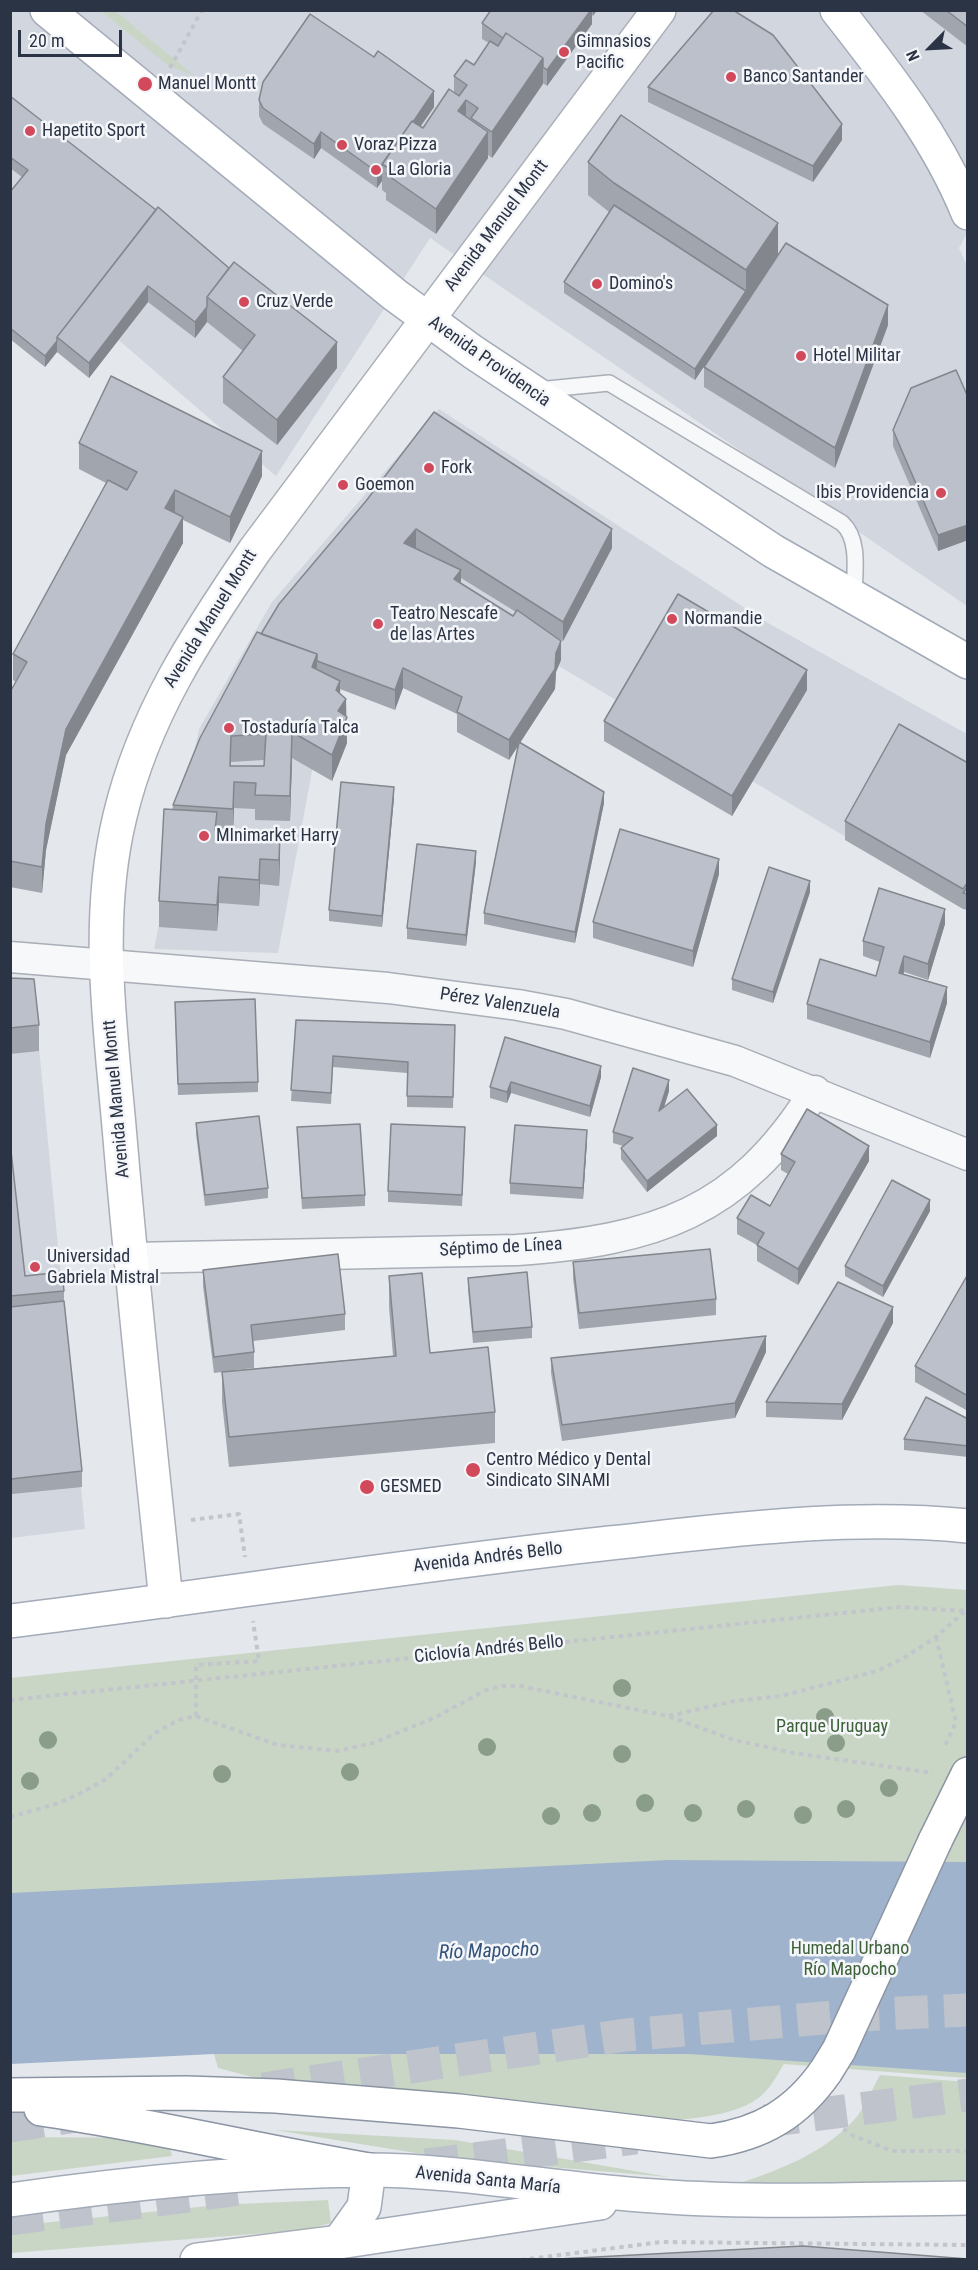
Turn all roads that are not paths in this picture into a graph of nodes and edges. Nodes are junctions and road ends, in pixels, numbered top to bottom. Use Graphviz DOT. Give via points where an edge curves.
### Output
graph roads {
  1 [pos="47,10"];
  2 [pos="659,10"];
  3 [pos="837,10"];
  4 [pos="968,213"];
  5 [pos="426,319"];
  6 [pos="528,391"];
  7 [pos="854,599"];
  8 [pos="968,662"];
  9 [pos="10,957"];
  10 [pos="106,964"];
  11 [pos="815,1091"];
  12 [pos="968,1155"];
  13 [pos="130,1258"];
  14 [pos="968,1526"];
  15 [pos="166,1601"];
  16 [pos="10,1621"];
  17 [pos="968,1774"];
  18 [pos="950,1816"];
  19 [pos="10,2095"];
  20 [pos="10,2104"];
  21 [pos="369,2170"];
  22 [pos="640,2195"];
  23 [pos="968,2198"];
  24 [pos="10,2200"];
  25 [pos="339,2242"];
  26 [pos="197,2259"];
  1 -- 5 [label="main road, Avenida Providencia"];
  2 -- 5 [label="main road, Avenida Manuel Montt"];
  3 -- 4 [label="main road" via="931,138"];
  5 -- 6 [label="main road, Avenida Providencia"];
  5 -- 10 [label="main road, Avenida Manuel Montt" via="255,550 162,697 137,758 119,818 108,890"];
  6 -- 7 [label="main road, Avenida Providencia" via="723,519"];
  6 -- 7 [label="lane" via="609,383 842,523 854,541"];
  7 -- 8 [label="main road, Avenida Providencia"];
  9 -- 10 [label="street, Pérez Valenzuela"];
  10 -- 11 [label="street, Pérez Valenzuela" via="388,988 518,1005 566,1014 735,1061"];
  10 -- 13 [label="main road, Avenida Manuel Montt"];
  11 -- 12 [label="street, Pérez Valenzuela"];
  11 -- 13 [label="street, Séptimo de Línea" via="775,1149 748,1175 696,1210 637,1234 517,1250"];
  13 -- 15 [label="main road, Avenida Manuel Montt"];
  14 -- 15 [label="main road, Avenida Andrés Bello" via="873,1520 670,1537 505,1554"];
  15 -- 16 [label="main road, Avenida Andrés Bello"];
  17 -- 18 [label="main road"];
  18 -- 19 [label="main road, bridge" via="826,2072 782,2118 756,2131 711,2141 459,2111 276,2096"];
  20 -- 21 [label="main road" via="213,2138"];
  21 -- 22 [label="main road, Avenida Santa María"];
  21 -- 24 [label="main road, Avenida Santa María" via="214,2175"];
  21 -- 25 [label="main road" via="364,2207"];
  22 -- 23 [label="main road, Avenida Santa María" via="824,2200"];
  22 -- 25 [label="main road"];
  25 -- 26 [label="main road"];
}
